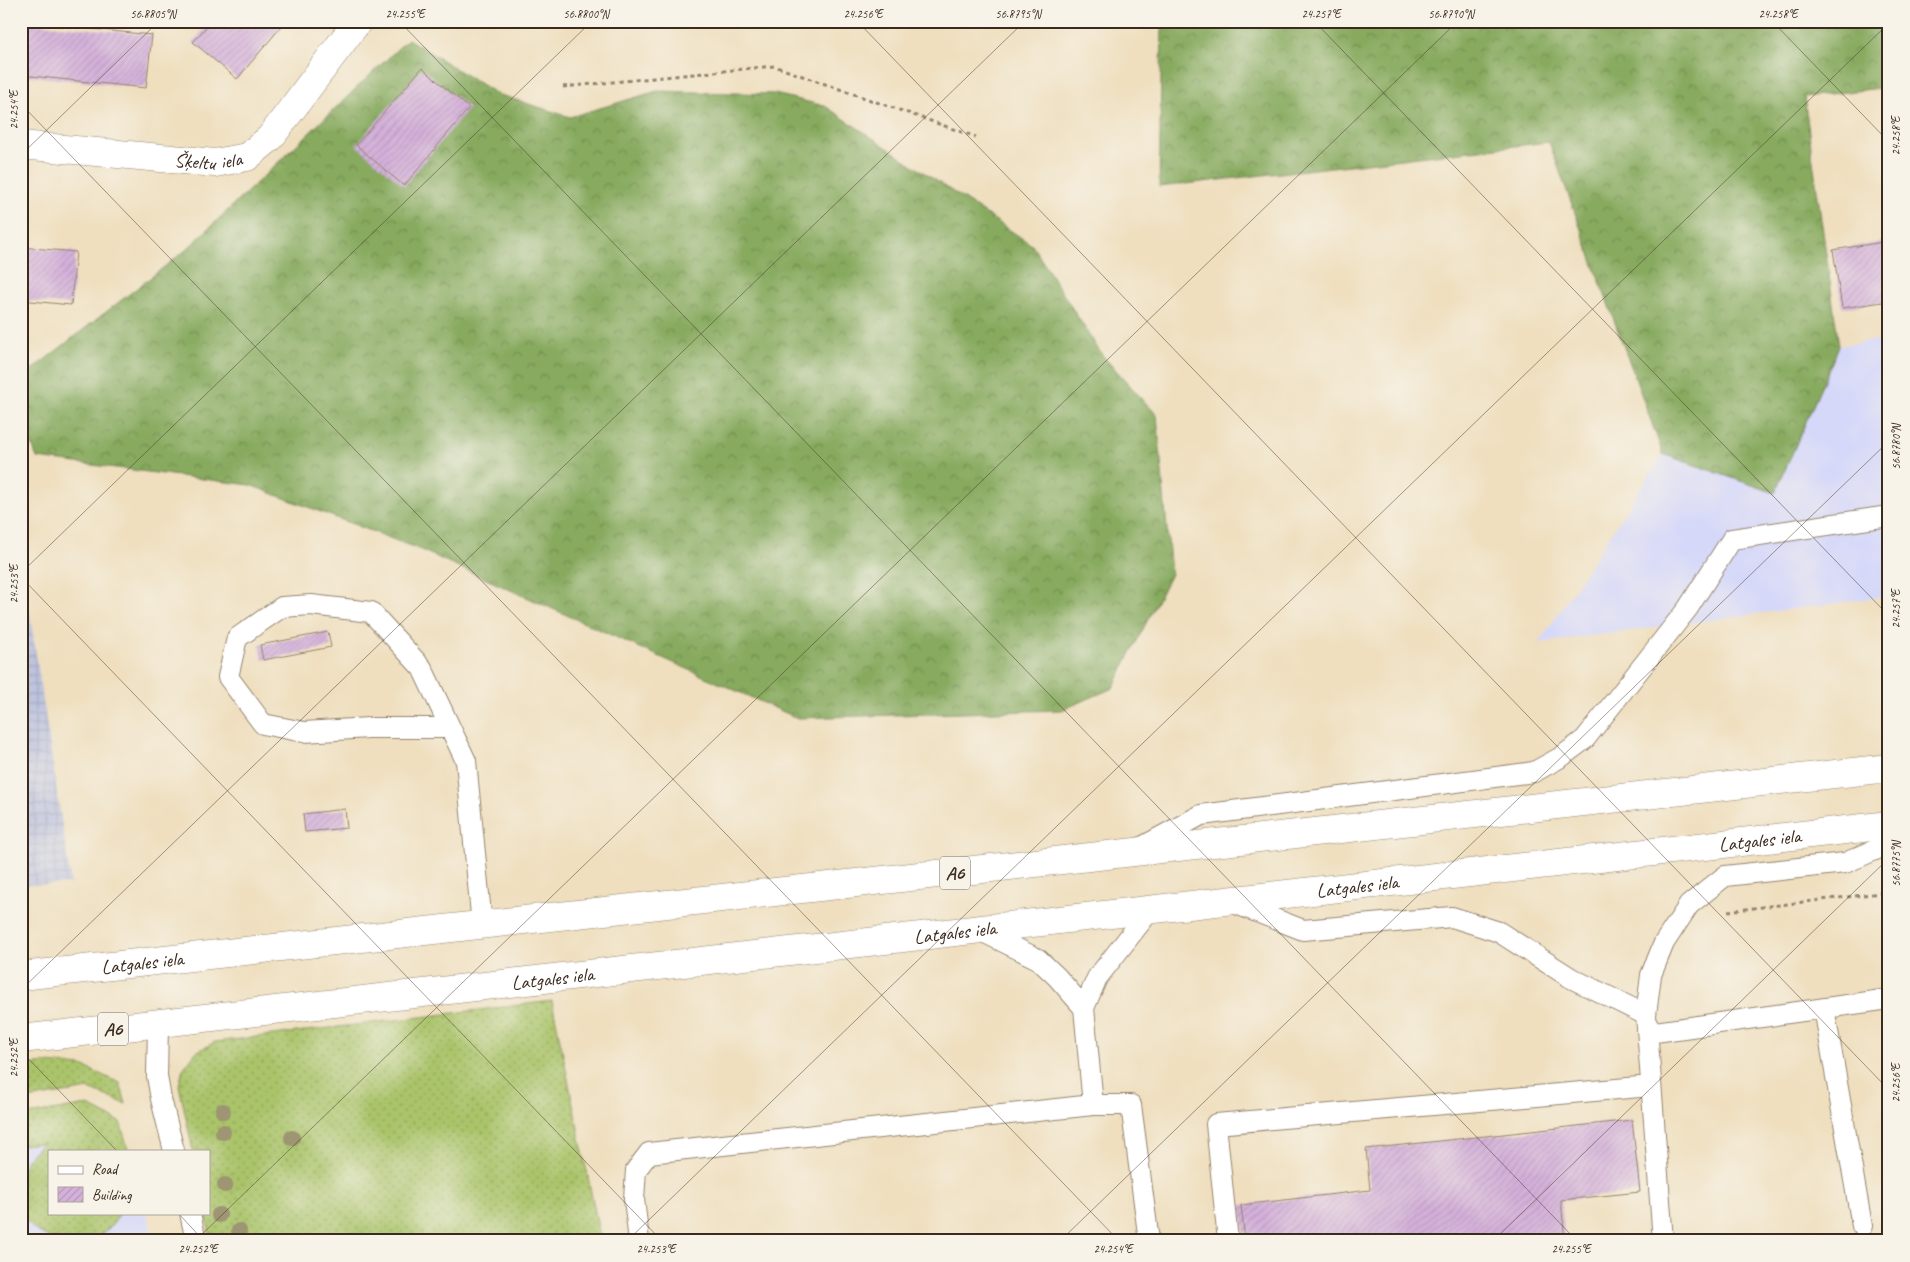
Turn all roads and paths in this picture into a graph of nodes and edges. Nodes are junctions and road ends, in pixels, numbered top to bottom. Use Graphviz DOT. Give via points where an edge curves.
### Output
graph roads {
  1 [pos="358,21"];
  2 [pos="563,86"];
  3 [pos="976,137"];
  4 [pos="21,145"];
  5 [pos="1889,516"];
  6 [pos="450,728"];
  7 [pos="1889,768"];
  8 [pos="1889,824"];
  9 [pos="1889,844"];
  10 [pos="1130,854"];
  11 [pos="1889,892"];
  12 [pos="1224,900"];
  13 [pos="1150,910"];
  14 [pos="1681,917"];
  15 [pos="482,925"];
  16 [pos="975,928"];
  17 [pos="21,976"];
  18 [pos="1889,999"];
  19 [pos="1084,1008"];
  20 [pos="1824,1008"];
  21 [pos="158,1024"];
  22 [pos="1647,1024"];
  23 [pos="21,1039"];
  24 [pos="1651,1086"];
  25 [pos="1093,1105"];
  26 [pos="174,1150"];
  27 [pos="190,1214"];
  28 [pos="1862,1226"];
  29 [pos="196,1241"];
  30 [pos="639,1241"];
  31 [pos="1149,1241"];
  32 [pos="1228,1241"];
  33 [pos="1663,1241"];
  1 -- 4 [label="main road, Šķeltu iela" via="270,138 247,157 215,163"];
  2 -- 3 [label="path" via="774,66"];
  5 -- 10 [label="lane, Latgales iela / A6" via="1732,539 1688,608 1585,739 1534,772 1201,816"];
  6 -- 6 [label="lane" via="422,668 371,612 312,605 282,607 237,638 228,677 263,724 304,732"];
  6 -- 15 [label="lane" via="466,761"];
  7 -- 10 [label="main road, Latgales iela / A6"];
  8 -- 12 [label="main road, Latgales iela / A6"];
  9 -- 14 [label="lane" via="1845,864 1725,876 1689,905"];
  10 -- 15 [label="main road, Latgales iela / A6"];
  11 -- 14 [label="path"];
  12 -- 13 [label="main road, Latgales iela / A6"];
  12 -- 22 [label="lane" via="1303,930 1452,917 1499,932"];
  13 -- 16 [label="main road, Latgales iela / A6"];
  13 -- 19 [label="lane" via="1097,978"];
  14 -- 22 [label="lane" via="1664,943 1652,975"];
  15 -- 17 [label="main road, Latgales iela / A6"];
  16 -- 19 [label="lane" via="1038,959"];
  16 -- 21 [label="main road, Latgales iela / A6"];
  18 -- 20 [label="lane"];
  19 -- 25 [label="lane"];
  20 -- 22 [label="lane"];
  20 -- 28 [label="lane"];
  21 -- 23 [label="main road, Latgales iela / A6"];
  21 -- 26 [label="lane" via="157,1076"];
  22 -- 24 [label="lane"];
  24 -- 32 [label="lane" via="1216,1124"];
  24 -- 33 [label="lane"];
  25 -- 30 [label="lane" via="649,1153 636,1170 634,1199"];
  25 -- 31 [label="lane" via="1131,1104"];
  27 -- 29 [label="lane"];
}
